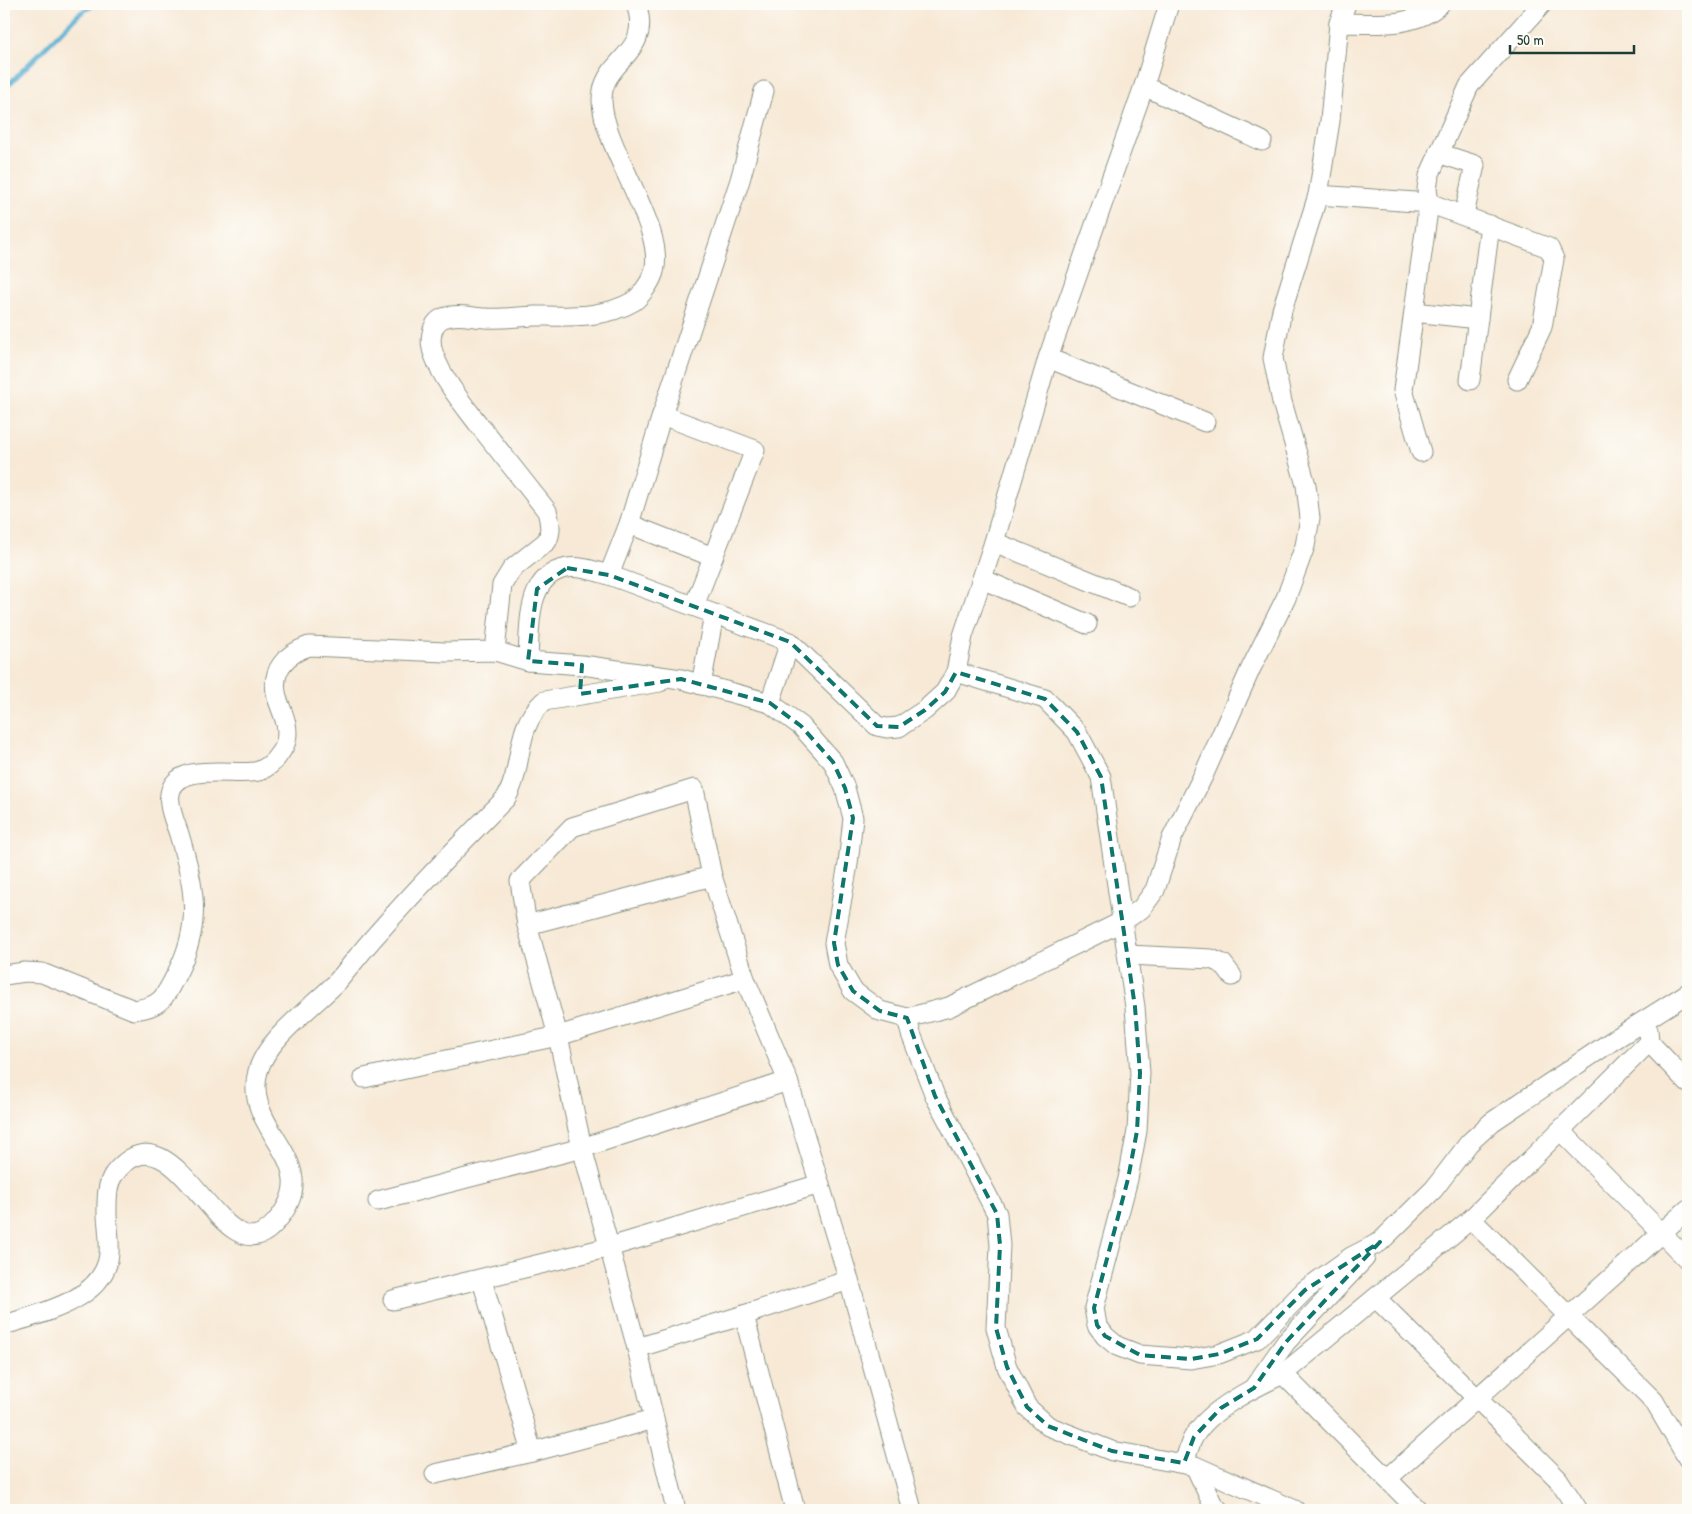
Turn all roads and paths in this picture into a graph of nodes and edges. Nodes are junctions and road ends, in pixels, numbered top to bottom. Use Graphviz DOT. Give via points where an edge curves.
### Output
graph roads {
  1 [pos="636,4"];
  2 [pos="1169,4"];
  3 [pos="1346,4"];
  4 [pos="1440,4"];
  5 [pos="1542,4"];
  6 [pos="1339,23"];
  7 [pos="1144,86"];
  8 [pos="764,91"];
  9 [pos="1262,141"];
  10 [pos="1438,153"];
  11 [pos="1318,195"];
  12 [pos="1430,203"];
  13 [pos="1464,215"];
  14 [pos="1490,225"];
  15 [pos="1414,312"];
  16 [pos="1478,319"];
  17 [pos="1048,358"];
  18 [pos="1470,380"];
  19 [pos="1517,380"];
  20 [pos="662,415"];
  21 [pos="1205,422"];
  22 [pos="1421,452"];
  23 [pos="629,524"];
  24 [pos="994,542"];
  25 [pos="713,557"];
  26 [pos="609,575"];
  27 [pos="982,578"];
  28 [pos="1129,597"];
  29 [pos="694,606"];
  30 [pos="714,614"];
  31 [pos="1087,624"];
  32 [pos="790,642"];
  33 [pos="495,651"];
  34 [pos="528,660"];
  35 [pos="582,665"];
  36 [pos="956,672"];
  37 [pos="681,679"];
  38 [pos="701,685"];
  39 [pos="580,694"];
  40 [pos="770,703"];
  41 [pos="712,876"];
  42 [pos="1123,921"];
  43 [pos="527,925"];
  44 [pos="1128,955"];
  45 [pos="4,975"];
  46 [pos="1232,976"];
  47 [pos="745,979"];
  48 [pos="1688,993"];
  49 [pos="907,1018"];
  50 [pos="1646,1020"];
  51 [pos="558,1036"];
  52 [pos="1649,1042"];
  53 [pos="364,1078"];
  54 [pos="788,1082"];
  55 [pos="1688,1083"];
  56 [pos="1561,1131"];
  57 [pos="582,1148"];
  58 [pos="820,1184"];
  59 [pos="378,1201"];
  60 [pos="1688,1209"];
  61 [pos="1470,1218"];
  62 [pos="1662,1232"];
  63 [pos="1380,1242"];
  64 [pos="610,1247"];
  65 [pos="1688,1260"];
  66 [pos="482,1280"];
  67 [pos="849,1280"];
  68 [pos="1376,1298"];
  69 [pos="393,1300"];
  70 [pos="1570,1315"];
  71 [pos="744,1316"];
  72 [pos="4,1325"];
  73 [pos="637,1348"];
  74 [pos="1283,1374"];
  75 [pos="1254,1388"];
  76 [pos="1478,1398"];
  77 [pos="654,1419"];
  78 [pos="532,1452"];
  79 [pos="1688,1459"];
  80 [pos="1190,1465"];
  81 [pos="435,1474"];
  82 [pos="1387,1479"];
  83 [pos="676,1510"];
  84 [pos="795,1510"];
  85 [pos="912,1510"];
  86 [pos="1219,1510"];
  87 [pos="1294,1510"];
  88 [pos="1418,1510"];
  89 [pos="1578,1510"];
  1 -- 33 [label="street" via="641,17 638,37 607,78 602,101 613,146 635,192 656,253 652,276 635,300 596,315 485,318 460,315 441,319 430,339 438,365 462,402 550,519 547,541 512,569 502,585"];
  2 -- 7 [label="street"];
  3 -- 6 [label="street"];
  4 -- 6 [label="street" via="1430,13 1399,22"];
  5 -- 10 [label="street" via="1469,86"];
  6 -- 11 [label="street" via="1330,121"];
  7 -- 9 [label="street"];
  7 -- 17 [label="street"];
  8 -- 20 [label="street" via="740,180"];
  10 -- 12 [label="street" via="1429,176"];
  10 -- 13 [label="street" via="1475,164"];
  11 -- 12 [label="street"];
  11 -- 42 [label="street" via="1282,310 1273,358 1306,485 1310,518 1304,546 1286,598 1172,838 1155,890 1141,909"];
  12 -- 13 [label="street"];
  12 -- 15 [label="street"];
  13 -- 14 [label="street"];
  14 -- 16 [label="street"];
  14 -- 19 [label="street" via="1549,248 1554,259 1542,327"];
  15 -- 16 [label="street"];
  15 -- 22 [label="street" via="1403,390"];
  16 -- 18 [label="street"];
  17 -- 21 [label="street"];
  17 -- 24 [label="street"];
  20 -- 23 [label="street"];
  20 -- 25 [label="street" via="754,450"];
  23 -- 25 [label="street"];
  23 -- 26 [label="street"];
  24 -- 27 [label="street"];
  24 -- 28 [label="street"];
  25 -- 29 [label="street"];
  26 -- 29 [label="street"];
  26 -- 34 [label="street" via="582,568 566,568 546,579 537,589"];
  27 -- 31 [label="street"];
  27 -- 36 [label="street" via="963,636"];
  29 -- 30 [label="street"];
  30 -- 32 [label="street"];
  30 -- 38 [label="street"];
  32 -- 36 [label="street" via="877,726 887,728 899,727 925,710 945,692"];
  32 -- 40 [label="street"];
  33 -- 34 [label="street"];
  33 -- 45 [label="street" via="435,652 309,646 294,651 282,661 276,675 276,695 287,730 286,741 276,758 259,771 196,773 172,787 169,796 172,812 196,906 193,930 180,968 162,999 148,1009 134,1010 42,973"];
  34 -- 35 [label="street"];
  35 -- 37 [label="street"];
  35 -- 39 [label="street"];
  36 -- 42 [label="street" via="1045,699 1077,732 1101,777"];
  37 -- 38 [label="street"];
  37 -- 39 [label="street"];
  38 -- 40 [label="street"];
  39 -- 72 [label="street" via="544,702 532,712 514,781 506,798 270,1049 258,1070 257,1102 292,1167 294,1186 274,1223 264,1232 250,1236 235,1232 178,1168 157,1156 134,1158 113,1175 107,1195 109,1256 90,1288 72,1303"];
  40 -- 49 [label="street" via="801,726 833,762 845,788 852,818 848,864 834,943 838,965 853,990 880,1011"];
  41 -- 43 [label="street"];
  41 -- 43 [label="street" via="694,789 572,827 520,881"];
  41 -- 47 [label="street"];
  42 -- 44 [label="street"];
  42 -- 49 [label="street" via="949,1007"];
  43 -- 51 [label="street"];
  44 -- 46 [label="street" via="1211,959 1223,964"];
  44 -- 63 [label="street" via="1140,1073 1139,1108 1128,1179 1094,1308 1097,1325 1105,1336 1117,1346 1140,1355 1191,1359 1219,1354 1257,1339 1305,1290"];
  47 -- 51 [label="street"];
  47 -- 54 [label="street"];
  48 -- 50 [label="street"];
  49 -- 80 [label="street" via="910,1034 935,1096 997,1214 1000,1246 996,1328 1007,1367 1027,1407 1048,1426 1112,1451"];
  50 -- 52 [label="street"];
  50 -- 63 [label="street" via="1492,1122 1469,1143 1434,1189"];
  51 -- 53 [label="street"];
  51 -- 57 [label="street"];
  52 -- 55 [label="street"];
  52 -- 56 [label="street"];
  54 -- 57 [label="street"];
  54 -- 58 [label="street"];
  56 -- 61 [label="street"];
  56 -- 62 [label="street"];
  57 -- 59 [label="street"];
  57 -- 64 [label="street"];
  58 -- 64 [label="street"];
  58 -- 67 [label="street"];
  60 -- 62 [label="street"];
  61 -- 68 [label="street"];
  61 -- 70 [label="street"];
  62 -- 65 [label="street"];
  62 -- 70 [label="street"];
  63 -- 75 [label="street" via="1286,1342"];
  64 -- 66 [label="street"];
  64 -- 73 [label="street"];
  66 -- 69 [label="street"];
  66 -- 78 [label="street"];
  67 -- 71 [label="street"];
  67 -- 85 [label="street"];
  68 -- 74 [label="street"];
  68 -- 76 [label="street"];
  70 -- 76 [label="street"];
  70 -- 79 [label="street" via="1654,1401"];
  71 -- 73 [label="street"];
  71 -- 84 [label="street"];
  73 -- 77 [label="street"];
  74 -- 75 [label="street"];
  74 -- 82 [label="street"];
  75 -- 80 [label="street" via="1221,1408 1194,1437"];
  76 -- 82 [label="street"];
  76 -- 89 [label="street" via="1558,1479"];
  77 -- 78 [label="street"];
  77 -- 83 [label="street"];
  78 -- 81 [label="street"];
  80 -- 86 [label="street"];
  80 -- 87 [label="street"];
  82 -- 88 [label="street"];
}
